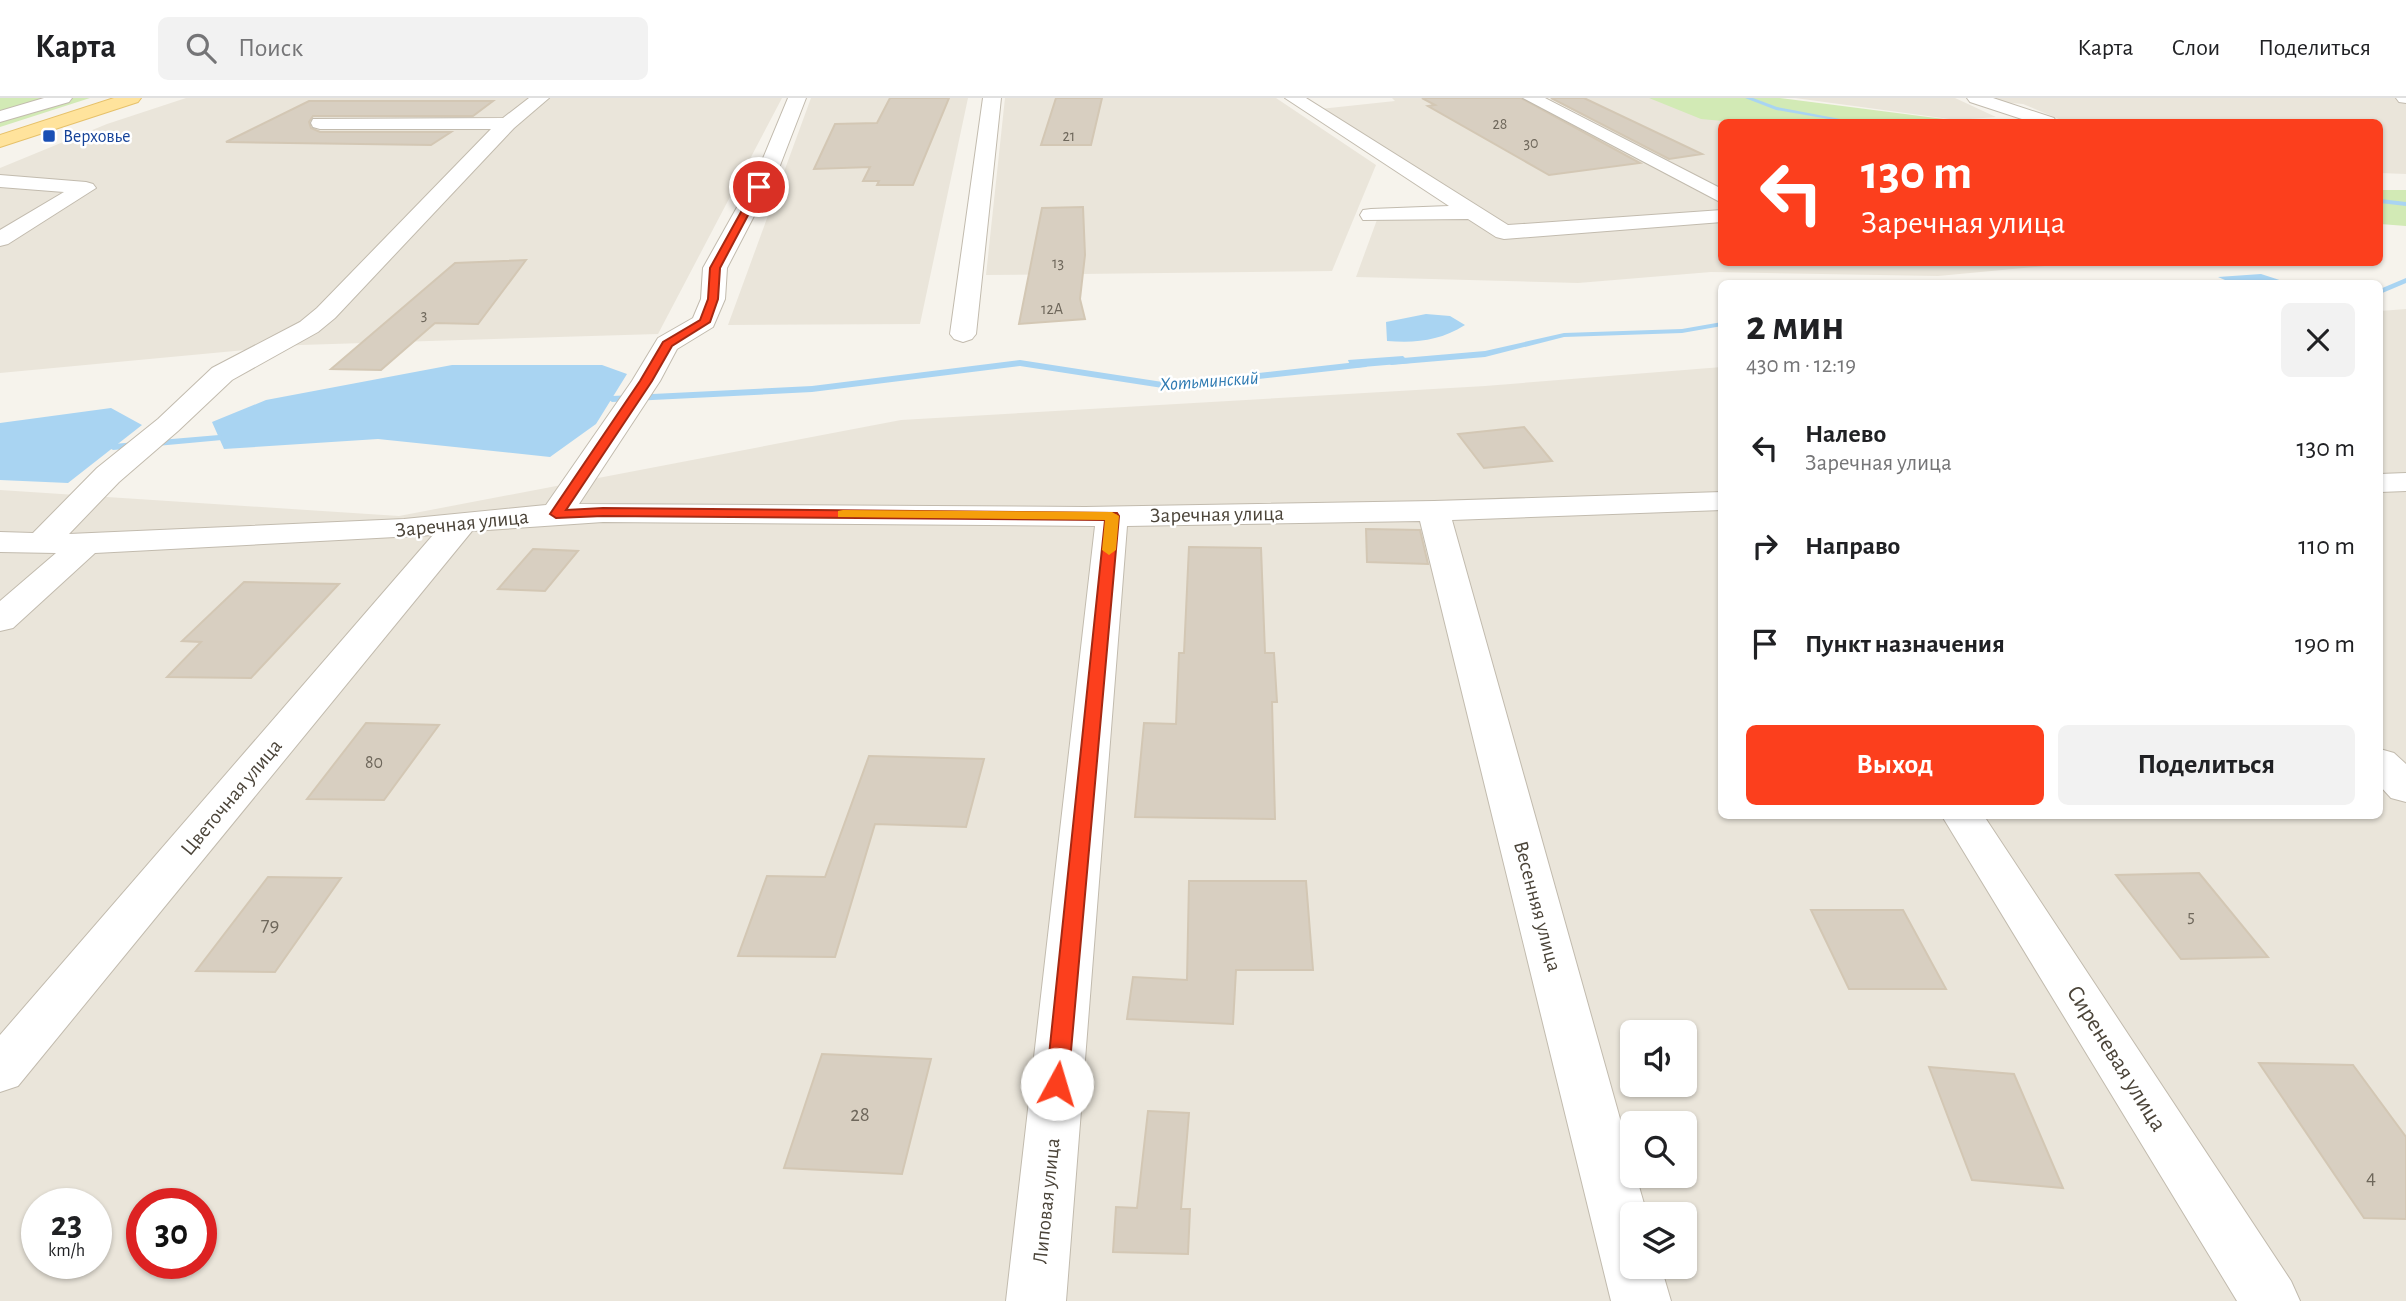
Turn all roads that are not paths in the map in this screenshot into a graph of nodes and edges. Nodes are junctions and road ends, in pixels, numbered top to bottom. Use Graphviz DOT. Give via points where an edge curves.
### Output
graph roads {
  1 [pos="63,98"];
  2 [pos="132,98"];
  3 [pos="540,98"];
  4 [pos="797,98"];
  5 [pos="992,98"];
  6 [pos="1294,98"];
  7 [pos="1532,98"];
  8 [pos="1976,98"];
  9 [pos="0,100"];
  10 [pos="41,105"];
  11 [pos="0,117"];
  12 [pos="2038,119"];
  13 [pos="320,123"];
  14 [pos="507,124"];
  15 [pos="0,141"];
  16 [pos="0,181"];
  17 [pos="1718,195"];
  18 [pos="1474,212"];
  19 [pos="1371,215"];
  20 [pos="1718,216"];
  21 [pos="0,239"];
  22 [pos="963,334"];
  23 [pos="2406,482"];
  24 [pos="2383,483"];
  25 [pos="1718,501"];
  26 [pos="1434,511"];
  27 [pos="556,514"];
  28 [pos="1112,516"];
  29 [pos="461,523"];
  30 [pos="0,542"];
  31 [pos="42,543"];
  32 [pos="86,544"];
  33 [pos="0,620"];
  34 [pos="2383,765"];
  35 [pos="2406,788"];
  36 [pos="1965,819"];
  37 [pos="0,1071"];
  38 [pos="1036,1301"];
  39 [pos="1642,1301"];
  40 [pos="2270,1301"];
  1 -- 10 [label="street"];
  2 -- 15 [label="main road"];
  3 -- 14 [label="street"];
  4 -- 27 [label="street" via="769,169 715,268 713,299 705,322 667,344"];
  5 -- 22 [label="street"];
  6 -- 18 [label="street"];
  7 -- 17 [label="street"];
  8 -- 12 [label="street"];
  9 -- 10 [label="street"];
  10 -- 11 [label="street"];
  13 -- 14 [label="street"];
  14 -- 31 [label="street" via="327,313 222,374 108,475"];
  16 -- 21 [label="street" via="86,188"];
  18 -- 19 [label="street"];
  18 -- 20 [label="street" via="1504,232"];
  23 -- 24 [label="street"];
  25 -- 26 [label="street, Заречная улица"];
  26 -- 28 [label="street, Заречная улица"];
  26 -- 39 [label="street, Весенняя улица"];
  27 -- 28 [label="street, Заречная улица"];
  27 -- 29 [label="street, Заречная улица"];
  28 -- 38 [label="street, Липовая улица"];
  29 -- 32 [label="street, Заречная улица"];
  29 -- 37 [label="street, Цветочная улица"];
  30 -- 31 [label="street, Заречная улица"];
  31 -- 32 [label="street, Заречная улица"];
  32 -- 33 [label="street"];
  34 -- 35 [label="street"];
  36 -- 40 [label="street, Сиреневая улица"];
}
